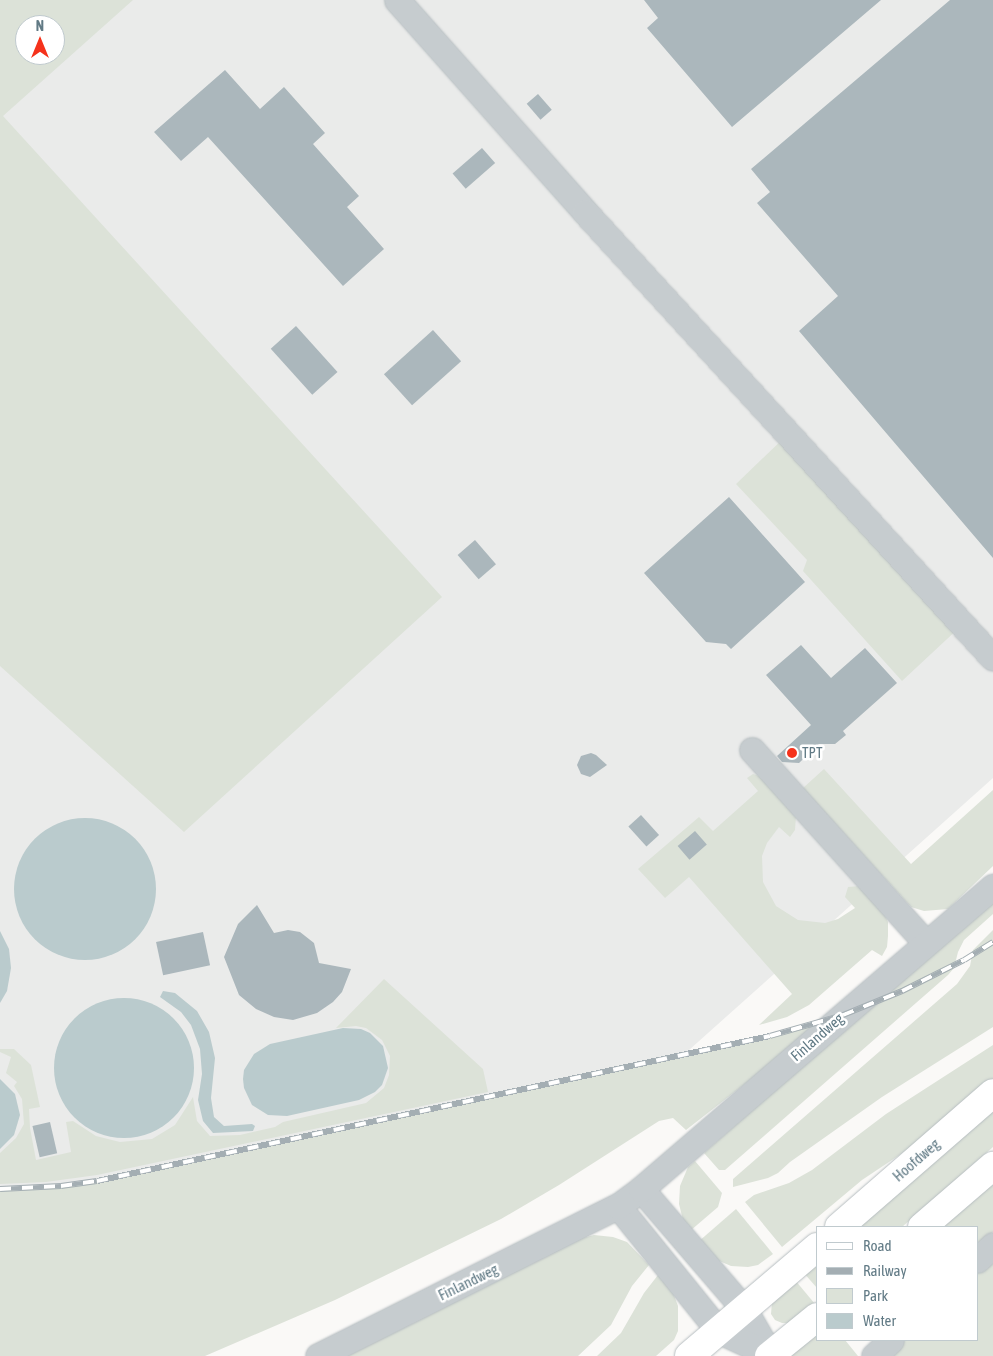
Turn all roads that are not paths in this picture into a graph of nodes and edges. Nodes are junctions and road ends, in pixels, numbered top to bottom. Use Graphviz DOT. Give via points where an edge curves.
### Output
graph roads {
  1 [pos="397,0"];
  2 [pos="993,658"];
  3 [pos="752,750"];
  4 [pos="993,886"];
  5 [pos="926,943"];
  6 [pos="993,1093"];
  7 [pos="993,1166"];
  8 [pos="641,1189"];
  9 [pos="618,1206"];
  10 [pos="840,1226"];
  11 [pos="923,1226"];
  12 [pos="993,1245"];
  13 [pos="816,1248"];
  14 [pos="978,1259"];
  15 [pos="744,1309"];
  16 [pos="816,1318"];
  17 [pos="719,1331"];
  18 [pos="890,1341"];
  19 [pos="318,1356"];
  20 [pos="689,1356"];
  21 [pos="770,1356"];
  22 [pos="874,1356"];
  1 -- 2 [label="street" via="592,220"];
  3 -- 5 [label="street"];
  4 -- 5 [label="street, Finlandweg"];
  5 -- 8 [label="street, Finlandweg"];
  6 -- 10 [label="main road, Hoofdweg"];
  7 -- 11 [label="main road"];
  8 -- 9 [label="street, Finlandweg"];
  8 -- 15 [label="street"];
  9 -- 17 [label="street"];
  9 -- 19 [label="street, Finlandweg"];
  12 -- 14 [label="street"];
  13 -- 15 [label="main road"];
  15 -- 17 [label="main road"];
  15 -- 21 [label="street"];
  16 -- 21 [label="main road"];
  17 -- 20 [label="main road"];
  17 -- 21 [label="street"];
  18 -- 22 [label="street"];
}
